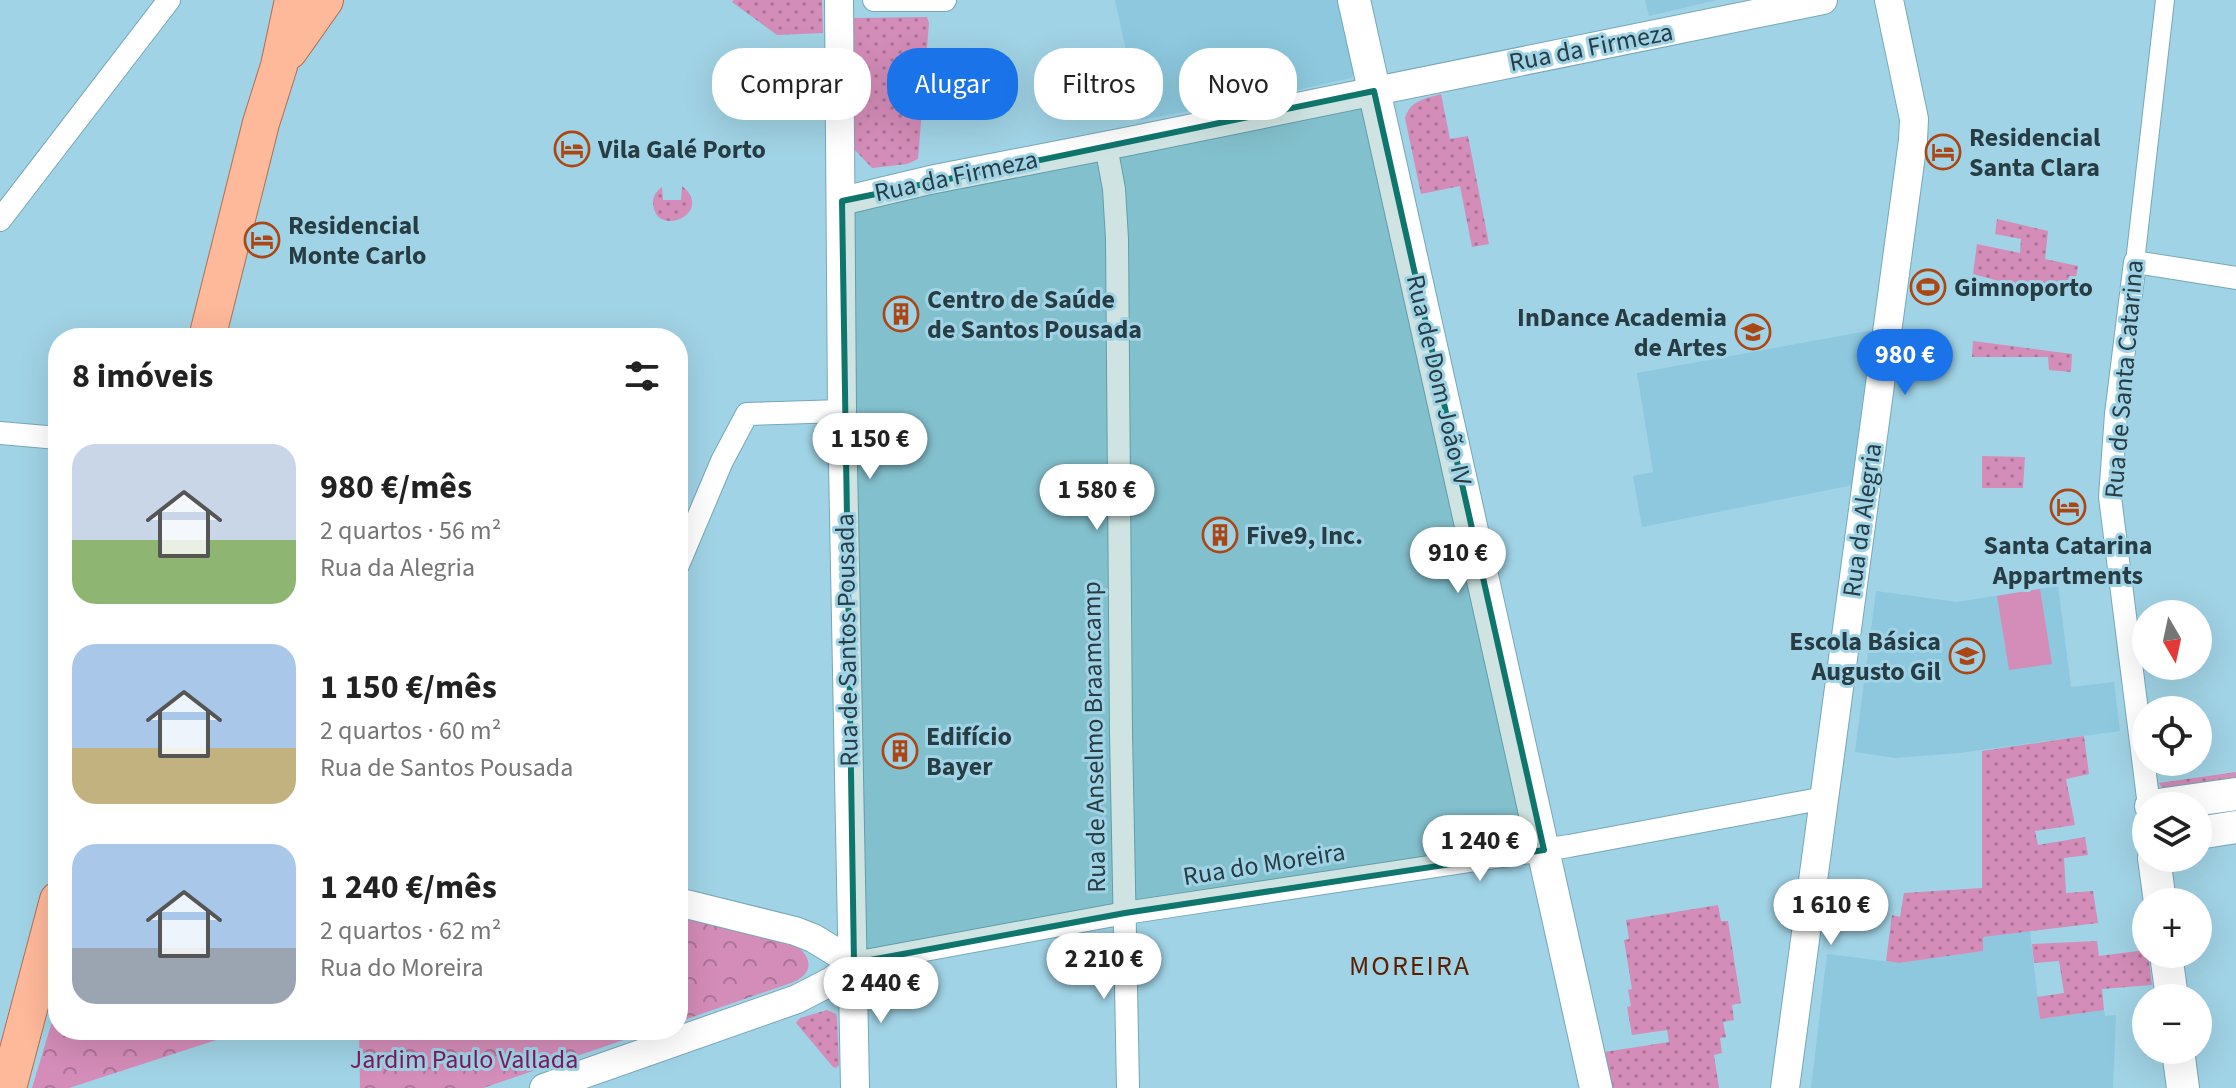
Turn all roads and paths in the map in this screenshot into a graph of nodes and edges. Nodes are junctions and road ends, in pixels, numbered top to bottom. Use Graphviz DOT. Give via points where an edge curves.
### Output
graph roads {
  1 [pos="169,0"];
  2 [pos="293,0"];
  3 [pos="325,0"];
  4 [pos="839,0"];
  5 [pos="874,0"];
  6 [pos="945,0"];
  7 [pos="1354,0"];
  8 [pos="1823,0"];
  9 [pos="1889,0"];
  10 [pos="2165,0"];
  11 [pos="1736,9"];
  12 [pos="279,66"];
  13 [pos="1374,91"];
  14 [pos="1106,146"];
  15 [pos="842,201"];
  16 [pos="0,220"];
  17 [pos="2135,262"];
  18 [pos="2236,278"];
  19 [pos="210,328"];
  20 [pos="842,411"];
  21 [pos="0,433"];
  22 [pos="48,437"];
  23 [pos="688,541"];
  24 [pos="2148,792"];
  25 [pos="2236,794"];
  26 [pos="2212,797"];
  27 [pos="1825,798"];
  28 [pos="2236,827"];
  29 [pos="2212,831"];
  30 [pos="1544,850"];
  31 [pos="688,904"];
  32 [pos="1125,913"];
  33 [pos="48,938"];
  34 [pos="854,963"];
  35 [pos="688,1037"];
  36 [pos="680,1040"];
  37 [pos="2180,1064"];
  38 [pos="8,1088"];
  39 [pos="544,1088"];
  40 [pos="855,1088"];
  41 [pos="1128,1088"];
  42 [pos="1596,1088"];
  43 [pos="1785,1088"];
  44 [pos="2183,1088"];
  1 -- 16 [label="street"];
  2 -- 12 [label="main road"];
  3 -- 12 [label="main road"];
  4 -- 15 [label="street, Rua de Santos Pousada"];
  5 -- 6 [label="street"];
  7 -- 13 [label="main road, Rua de Dom João IV"];
  8 -- 11 [label="street, Rua da Firmeza"];
  9 -- 27 [label="street, Rua da Alegria" via="1914,119 1913,140"];
  10 -- 17 [label="street, Rua de Santa Catarina"];
  11 -- 13 [label="street, Rua da Firmeza"];
  12 -- 19 [label="main road"];
  13 -- 14 [label="street, Rua da Firmeza"];
  13 -- 30 [label="main road, Rua de Dom João IV"];
  14 -- 15 [label="street, Rua da Firmeza"];
  14 -- 32 [label="street, Rua de Anselmo Braamcamp" via="1117,239"];
  15 -- 20 [label="street, Rua de Santos Pousada"];
  17 -- 18 [label="street"];
  17 -- 24 [label="street, Rua de Santa Catarina" via="2110,497"];
  20 -- 23 [label="street" via="747,414"];
  20 -- 34 [label="street, Rua de Santos Pousada"];
  21 -- 22 [label="street"];
  25 -- 26 [label="main road"];
  27 -- 30 [label="street, Rua do Moreira"];
  27 -- 43 [label="street, Rua da Alegria"];
  28 -- 29 [label="main road"];
  30 -- 32 [label="street, Rua do Moreira"];
  30 -- 42 [label="main road, Rua de Dom João IV"];
  31 -- 34 [label="street" via="795,931"];
  32 -- 34 [label="street, Rua do Moreira"];
  32 -- 41 [label="street, Rua de Anselmo Braamcamp"];
  33 -- 38 [label="main road"];
  34 -- 35 [label="street" via="797,999"];
  34 -- 40 [label="street, Rua de Santos Pousada"];
  36 -- 39 [label="street"];
  37 -- 44 [label="main road"];
}
